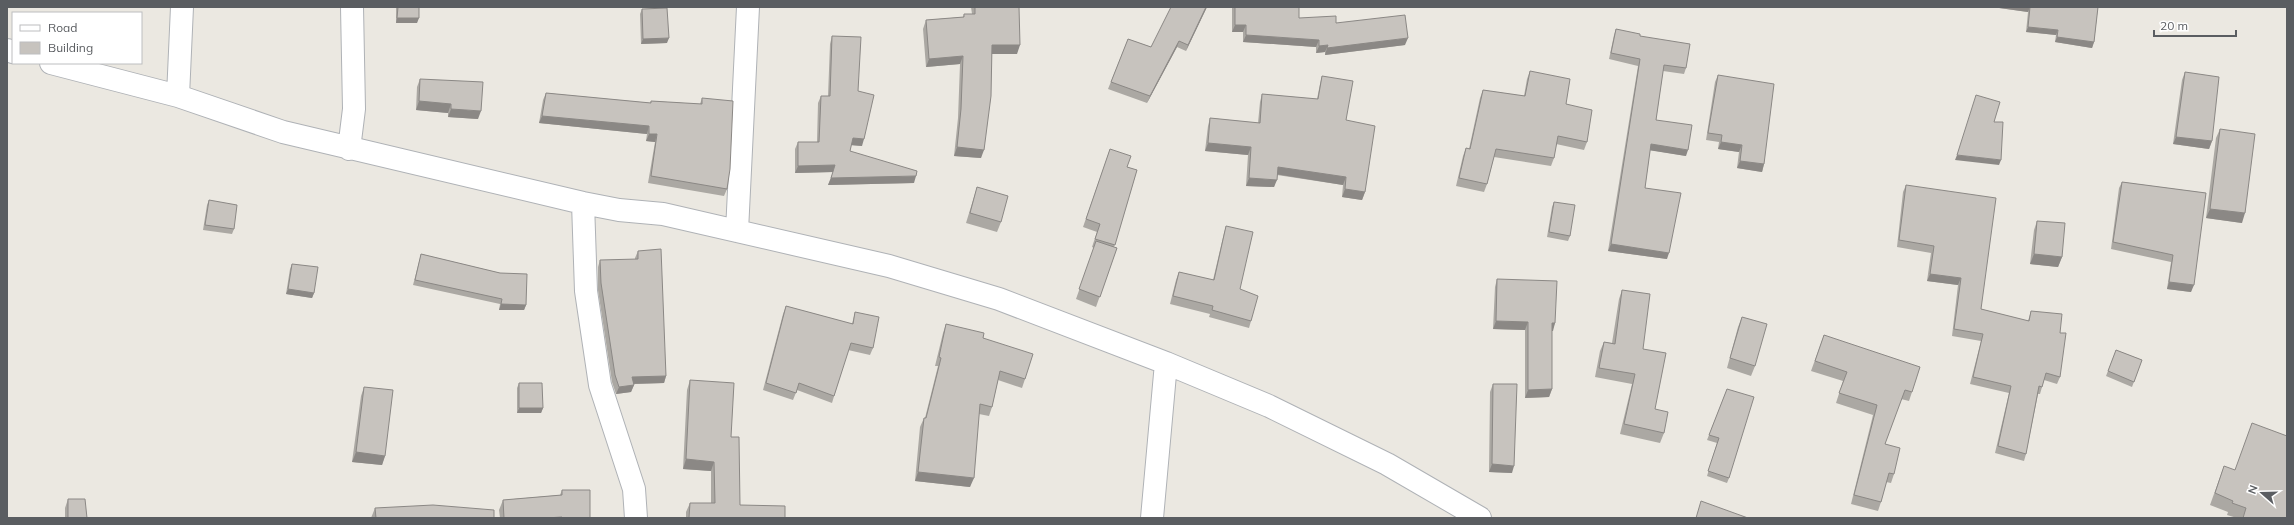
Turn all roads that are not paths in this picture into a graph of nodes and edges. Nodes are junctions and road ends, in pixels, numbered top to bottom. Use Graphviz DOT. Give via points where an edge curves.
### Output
graph roads {
  1 [pos="182,7"];
  2 [pos="352,7"];
  3 [pos="748,7"];
  4 [pos="55,64"];
  5 [pos="178,96"];
  6 [pos="349,149"];
  7 [pos="583,203"];
  8 [pos="737,231"];
  9 [pos="1166,363"];
  10 [pos="636,518"];
  11 [pos="1152,518"];
  12 [pos="1480,518"];
  1 -- 5 [label="street"];
  2 -- 6 [label="street" via="354,109"];
  3 -- 8 [label="street"];
  4 -- 5 [label="street"];
  5 -- 6 [label="street" via="283,132"];
  6 -- 7 [label="street"];
  7 -- 8 [label="street" via="619,210 663,214"];
  7 -- 10 [label="street" via="586,291 600,386 634,489"];
  8 -- 9 [label="street" via="889,266 984,295"];
  9 -- 11 [label="street"];
  9 -- 12 [label="street" via="1269,406 1387,464"];
}
